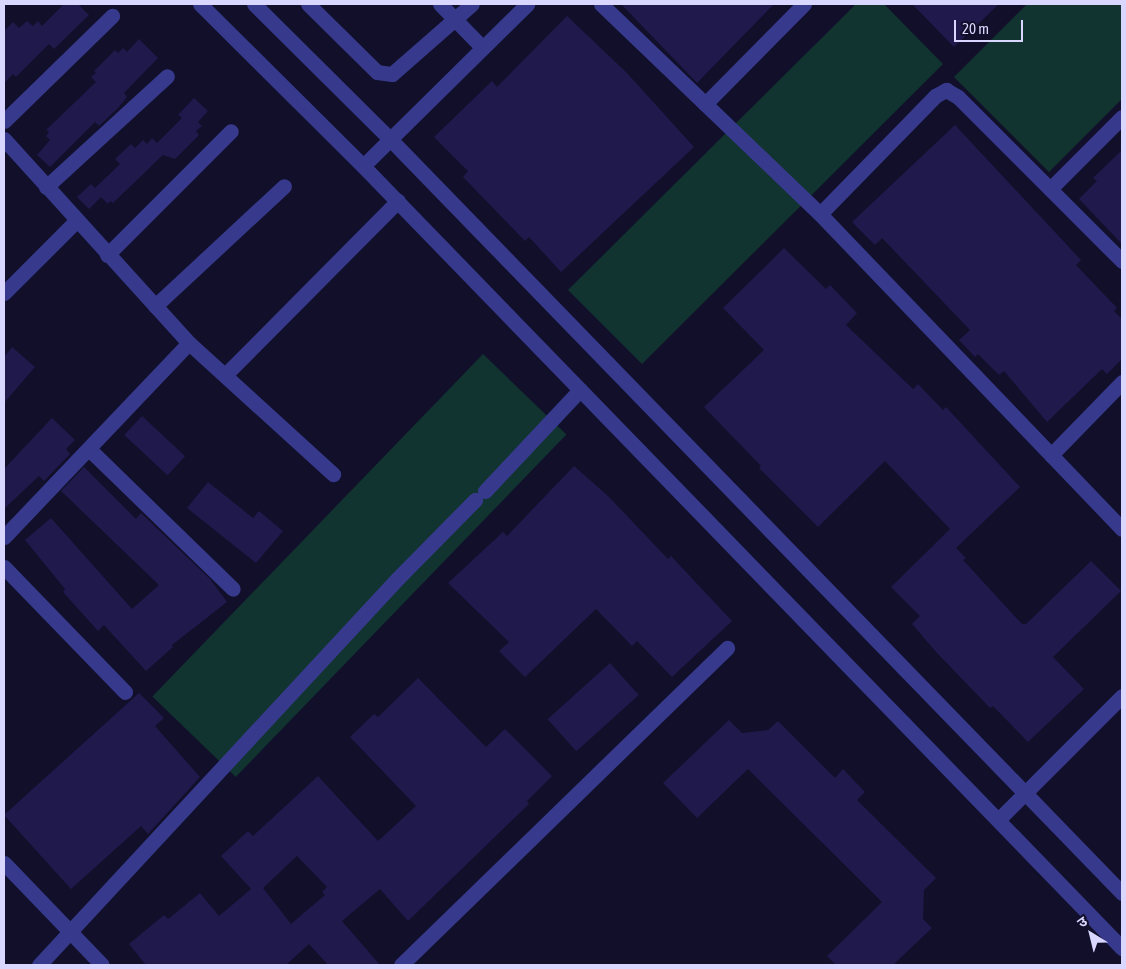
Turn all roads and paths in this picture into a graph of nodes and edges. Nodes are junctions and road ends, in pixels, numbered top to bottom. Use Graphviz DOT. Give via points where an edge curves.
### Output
graph roads {
  1 [pos="200,4"];
  2 [pos="254,4"];
  3 [pos="308,4"];
  4 [pos="440,4"];
  5 [pos="472,4"];
  6 [pos="527,4"];
  7 [pos="601,4"];
  8 [pos="804,4"];
  9 [pos="112,16"];
  10 [pos="455,19"];
  11 [pos="482,47"];
  12 [pos="167,76"];
  13 [pos="704,104"];
  14 [pos="1122,117"];
  15 [pos="4,121"];
  16 [pos="231,131"];
  17 [pos="390,138"];
  18 [pos="4,139"];
  19 [pos="363,166"];
  20 [pos="284,186"];
  21 [pos="46,187"];
  22 [pos="1050,189"];
  23 [pos="398,201"];
  24 [pos="820,214"];
  25 [pos="76,221"];
  26 [pos="107,255"];
  27 [pos="1122,261"];
  28 [pos="6,287"];
  29 [pos="155,306"];
  30 [pos="189,343"];
  31 [pos="226,374"];
  32 [pos="1122,382"];
  33 [pos="580,390"];
  34 [pos="90,450"];
  35 [pos="1051,455"];
  36 [pos="333,474"];
  37 [pos="1122,529"];
  38 [pos="4,537"];
  39 [pos="4,567"];
  40 [pos="233,590"];
  41 [pos="727,648"];
  42 [pos="125,692"];
  43 [pos="1122,696"];
  44 [pos="1025,793"];
  45 [pos="998,820"];
  46 [pos="4,863"];
  47 [pos="1122,893"];
  48 [pos="70,934"];
  49 [pos="1122,948"];
  50 [pos="405,964"];
  51 [pos="39,965"];
  52 [pos="102,965"];
  1 -- 19 [label="street"];
  2 -- 17 [label="street"];
  3 -- 10 [label="street" via="377,72 392,74"];
  4 -- 10 [label="street"];
  5 -- 10 [label="street"];
  6 -- 11 [label="street"];
  7 -- 13 [label="street"];
  8 -- 13 [label="street"];
  9 -- 15 [label="street"];
  10 -- 11 [label="street"];
  11 -- 17 [label="street"];
  12 -- 21 [label="street"];
  13 -- 24 [label="street"];
  14 -- 22 [label="street"];
  16 -- 26 [label="street"];
  17 -- 19 [label="street"];
  17 -- 44 [label="street"];
  18 -- 21 [label="street"];
  19 -- 23 [label="street"];
  20 -- 29 [label="street"];
  21 -- 25 [label="street"];
  22 -- 24 [label="street" via="958,97 946,90 935,96"];
  22 -- 27 [label="street"];
  23 -- 31 [label="street"];
  23 -- 33 [label="street"];
  24 -- 35 [label="street"];
  25 -- 26 [label="street"];
  25 -- 28 [label="street"];
  26 -- 29 [label="street"];
  29 -- 30 [label="street"];
  30 -- 31 [label="street"];
  30 -- 34 [label="street"];
  31 -- 36 [label="street"];
  32 -- 35 [label="street"];
  33 -- 45 [label="street"];
  33 -- 48 [label="street" via="398,578"];
  34 -- 38 [label="street"];
  34 -- 40 [label="street"];
  35 -- 37 [label="street"];
  39 -- 42 [label="street"];
  41 -- 50 [label="street"];
  43 -- 44 [label="street"];
  44 -- 45 [label="street"];
  44 -- 47 [label="street"];
  45 -- 49 [label="street"];
  46 -- 48 [label="street"];
  48 -- 51 [label="street"];
  48 -- 52 [label="street"];
}
